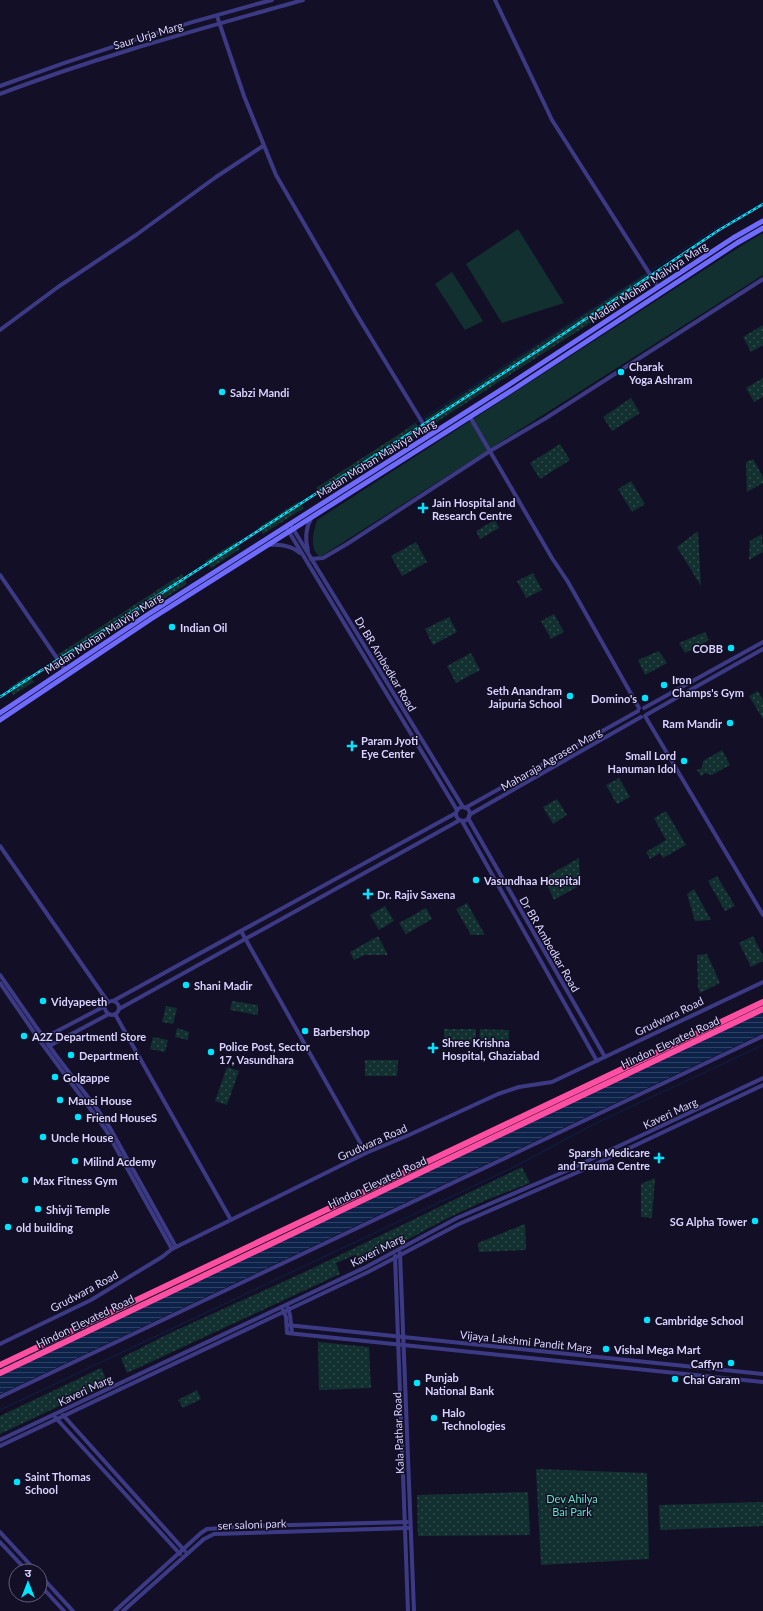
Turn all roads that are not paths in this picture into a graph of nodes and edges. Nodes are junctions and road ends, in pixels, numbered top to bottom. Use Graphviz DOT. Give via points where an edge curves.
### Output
graph roads {
  1 [pos="272,0"];
  2 [pos="303,0"];
  3 [pos="495,0"];
  4 [pos="217,16"];
  5 [pos="219,23"];
  6 [pos="80,58"];
  7 [pos="83,64"];
  8 [pos="0,86"];
  9 [pos="0,94"];
  10 [pos="263,146"];
  11 [pos="763,221"];
  12 [pos="763,228"];
  13 [pos="763,279"];
  14 [pos="658,287"];
  15 [pos="0,330"];
  16 [pos="470,417"];
  17 [pos="430,435"];
  18 [pos="490,451"];
  19 [pos="311,519"];
  20 [pos="288,526"];
  21 [pos="291,531"];
  22 [pos="268,545"];
  23 [pos="308,557"];
  24 [pos="0,575"];
  25 [pos="763,642"];
  26 [pos="763,649"];
  27 [pos="65,670"];
  28 [pos="640,709"];
  29 [pos="0,713"];
  30 [pos="644,716"];
  31 [pos="0,720"];
  32 [pos="464,808"];
  33 [pos="456,812"];
  34 [pos="469,817"];
  35 [pos="461,821"];
  36 [pos="0,846"];
  37 [pos="763,915"];
  38 [pos="241,931"];
  39 [pos="246,939"];
  40 [pos="0,975"];
  41 [pos="763,982"];
  42 [pos="0,983"];
  43 [pos="763,1002"];
  44 [pos="109,1003"];
  45 [pos="763,1008"];
  46 [pos="119,1009"];
  47 [pos="109,1014"];
  48 [pos="115,1014"];
  49 [pos="763,1036"];
  50 [pos="44,1038"];
  51 [pos="40,1041"];
  52 [pos="50,1046"];
  53 [pos="46,1048"];
  54 [pos="605,1057"];
  55 [pos="597,1060"];
  56 [pos="763,1078"];
  57 [pos="763,1084"];
  58 [pos="366,1153"];
  59 [pos="231,1220"];
  60 [pos="174,1248"];
  61 [pos="398,1250"];
  62 [pos="393,1252"];
  63 [pos="401,1254"];
  64 [pos="396,1257"];
  65 [pos="286,1304"];
  66 [pos="281,1306"];
  67 [pos="288,1309"];
  68 [pos="283,1311"];
  69 [pos="289,1325"];
  70 [pos="401,1337"];
  71 [pos="0,1344"];
  72 [pos="399,1345"];
  73 [pos="404,1345"];
  74 [pos="170,1359"];
  75 [pos="0,1364"];
  76 [pos="173,1364"];
  77 [pos="0,1373"];
  78 [pos="763,1374"];
  79 [pos="763,1382"];
  80 [pos="0,1397"];
  81 [pos="60,1412"];
  82 [pos="53,1415"];
  83 [pos="64,1416"];
  84 [pos="57,1419"];
  85 [pos="0,1440"];
  86 [pos="0,1446"];
  87 [pos="405,1522"];
  88 [pos="410,1522"];
  89 [pos="406,1528"];
  90 [pos="411,1528"];
  91 [pos="0,1532"];
  92 [pos="0,1542"];
  93 [pos="184,1549"];
  94 [pos="179,1553"];
  95 [pos="187,1553"];
  96 [pos="183,1557"];
  97 [pos="20,1563"];
  98 [pos="29,1563"];
  99 [pos="48,1584"];
  100 [pos="48,1594"];
  101 [pos="64,1611"];
  102 [pos="73,1611"];
  103 [pos="115,1611"];
  104 [pos="123,1611"];
  105 [pos="408,1611"];
  106 [pos="414,1611"];
  1 -- 4 [label="street, Saur Urja Marg"];
  2 -- 5 [label="street, Saur Urja Marg"];
  3 -- 14 [label="street" via="552,120"];
  4 -- 5 [label="street"];
  4 -- 6 [label="street, Saur Urja Marg"];
  5 -- 7 [label="street, Saur Urja Marg"];
  5 -- 10 [label="street" via="231,63"];
  6 -- 7 [label="street"];
  6 -- 8 [label="street, Saur Urja Marg"];
  7 -- 9 [label="street, Saur Urja Marg"];
  10 -- 15 [label="street"];
  10 -- 17 [label="street" via="296,212"];
  11 -- 14 [label="main road, Madan Mohan Malviya Marg"];
  12 -- 16 [label="main road, Madan Mohan Malviya Marg"];
  13 -- 18 [label="street"];
  14 -- 17 [label="main road, Madan Mohan Malviya Marg"];
  16 -- 18 [label="street"];
  16 -- 19 [label="main road, Madan Mohan Malviya Marg"];
  17 -- 20 [label="main road, Madan Mohan Malviya Marg"];
  18 -- 23 [label="street" via="323,558"];
  18 -- 28 [label="street"];
  19 -- 21 [label="main road, Madan Mohan Malviya Marg"];
  19 -- 23 [label="street" via="307,526 306,538"];
  20 -- 21 [label="street, Dr BR Ambedkar Road"];
  20 -- 27 [label="main road, Madan Mohan Malviya Marg"];
  21 -- 22 [label="main road, Madan Mohan Malviya Marg"];
  21 -- 23 [label="street, Dr BR Ambedkar Road"];
  22 -- 23 [label="street" via="280,544 291,547"];
  22 -- 31 [label="main road, Madan Mohan Malviya Marg" via="150,619"];
  23 -- 32 [label="street, Dr BR Ambedkar Road"];
  23 -- 33 [label="street, Dr BR Ambedkar Road"];
  24 -- 27 [label="street"];
  25 -- 28 [label="street, Maharaja Agrasen Marg"];
  26 -- 30 [label="street, Maharaja Agrasen Marg"];
  27 -- 29 [label="main road, Madan Mohan Malviya Marg"];
  28 -- 30 [label="street" via="638,714"];
  28 -- 30 [label="street" via="647,712"];
  28 -- 32 [label="street, Maharaja Agrasen Marg"];
  30 -- 34 [label="street, Maharaja Agrasen Marg"];
  30 -- 37 [label="street"];
  32 -- 33 [label="street"];
  32 -- 34 [label="street" via="469,812"];
  33 -- 35 [label="street" via="457,818"];
  33 -- 38 [label="street"];
  34 -- 35 [label="street"];
  34 -- 54 [label="street, Dr BR Ambedkar Road"];
  35 -- 39 [label="street"];
  35 -- 55 [label="street, Dr BR Ambedkar Road"];
  36 -- 44 [label="street"];
  38 -- 39 [label="street"];
  38 -- 44 [label="street"];
  39 -- 46 [label="street"];
  39 -- 58 [label="street"];
  40 -- 50 [label="street"];
  41 -- 54 [label="street, Grudwara Road"];
  42 -- 51 [label="street"];
  43 -- 75 [label="highway, Hindon Elevated Road"];
  44 -- 46 [label="street" via="117,1004"];
  44 -- 47 [label="street" via="105,1010"];
  44 -- 50 [label="street"];
  45 -- 77 [label="highway, Hindon Elevated Road"];
  46 -- 48 [label="street"];
  47 -- 48 [label="street"];
  47 -- 52 [label="street"];
  48 -- 59 [label="street"];
  49 -- 80 [label="street"];
  50 -- 51 [label="street"];
  50 -- 52 [label="street"];
  51 -- 53 [label="street"];
  52 -- 53 [label="street"];
  52 -- 60 [label="street" via="110,1128"];
  53 -- 60 [label="street" via="106,1130"];
  54 -- 55 [label="street, Grudwara Road"];
  55 -- 58 [label="street, Grudwara Road" via="552,1082 519,1087 498,1094"];
  56 -- 61 [label="street, Kaveri Marg" via="566,1171 457,1218"];
  57 -- 63 [label="street, Kaveri Marg" via="585,1169 458,1224"];
  58 -- 59 [label="street, Grudwara Road"];
  59 -- 60 [label="street, Grudwara Road"];
  60 -- 71 [label="street, Grudwara Road" via="91,1300"];
  61 -- 62 [label="street, Kaveri Marg"];
  61 -- 63 [label="street"];
  62 -- 64 [label="street"];
  62 -- 65 [label="street, Kaveri Marg"];
  63 -- 64 [label="street, Kaveri Marg"];
  63 -- 70 [label="street, Kala Pathar Road"];
  64 -- 67 [label="street, Kaveri Marg"];
  64 -- 70 [label="street, Kala Pathar Road"];
  65 -- 66 [label="street, Kaveri Marg"];
  65 -- 67 [label="street"];
  66 -- 68 [label="street"];
  66 -- 74 [label="street, Kaveri Marg"];
  67 -- 68 [label="street, Kaveri Marg"];
  67 -- 69 [label="street"];
  68 -- 69 [label="street"];
  68 -- 76 [label="street, Kaveri Marg"];
  69 -- 70 [label="street, Vijaya Lakshmi Pandit Marg"];
  69 -- 72 [label="street, Vijaya Lakshmi Pandit Marg" via="290,1333"];
  70 -- 72 [label="street, Kala Pathar Road"];
  70 -- 73 [label="street, Kala Pathar Road"];
  70 -- 78 [label="street, Vijaya Lakshmi Pandit Marg"];
  72 -- 73 [label="street, Vijaya Lakshmi Pandit Marg"];
  72 -- 87 [label="street, Kala Pathar Road"];
  73 -- 79 [label="street, Vijaya Lakshmi Pandit Marg"];
  73 -- 88 [label="street, Kala Pathar Road"];
  74 -- 76 [label="street"];
  74 -- 81 [label="street, Kaveri Marg"];
  76 -- 83 [label="street, Kaveri Marg"];
  81 -- 82 [label="street, Kaveri Marg"];
  81 -- 83 [label="street"];
  82 -- 84 [label="street"];
  82 -- 85 [label="street, Kaveri Marg"];
  83 -- 84 [label="street, Kaveri Marg"];
  83 -- 93 [label="street"];
  84 -- 86 [label="street, Kaveri Marg"];
  84 -- 94 [label="street"];
  87 -- 88 [label="street"];
  87 -- 89 [label="street, Kala Pathar Road"];
  87 -- 93 [label="street" via="212,1528 201,1533"];
  88 -- 90 [label="street, Kala Pathar Road"];
  89 -- 90 [label="street, ser saloni park"];
  89 -- 95 [label="street, ser saloni park" via="214,1534"];
  89 -- 105 [label="street, Kala Pathar Road"];
  90 -- 106 [label="street, Kala Pathar Road"];
  91 -- 98 [label="street"];
  92 -- 97 [label="street"];
  93 -- 94 [label="street"];
  93 -- 95 [label="street"];
  94 -- 96 [label="street"];
  94 -- 103 [label="street"];
  95 -- 96 [label="street, ser saloni park"];
  96 -- 104 [label="street, ser saloni park"];
  99 -- 102 [label="street"];
  100 -- 101 [label="street"];
}
